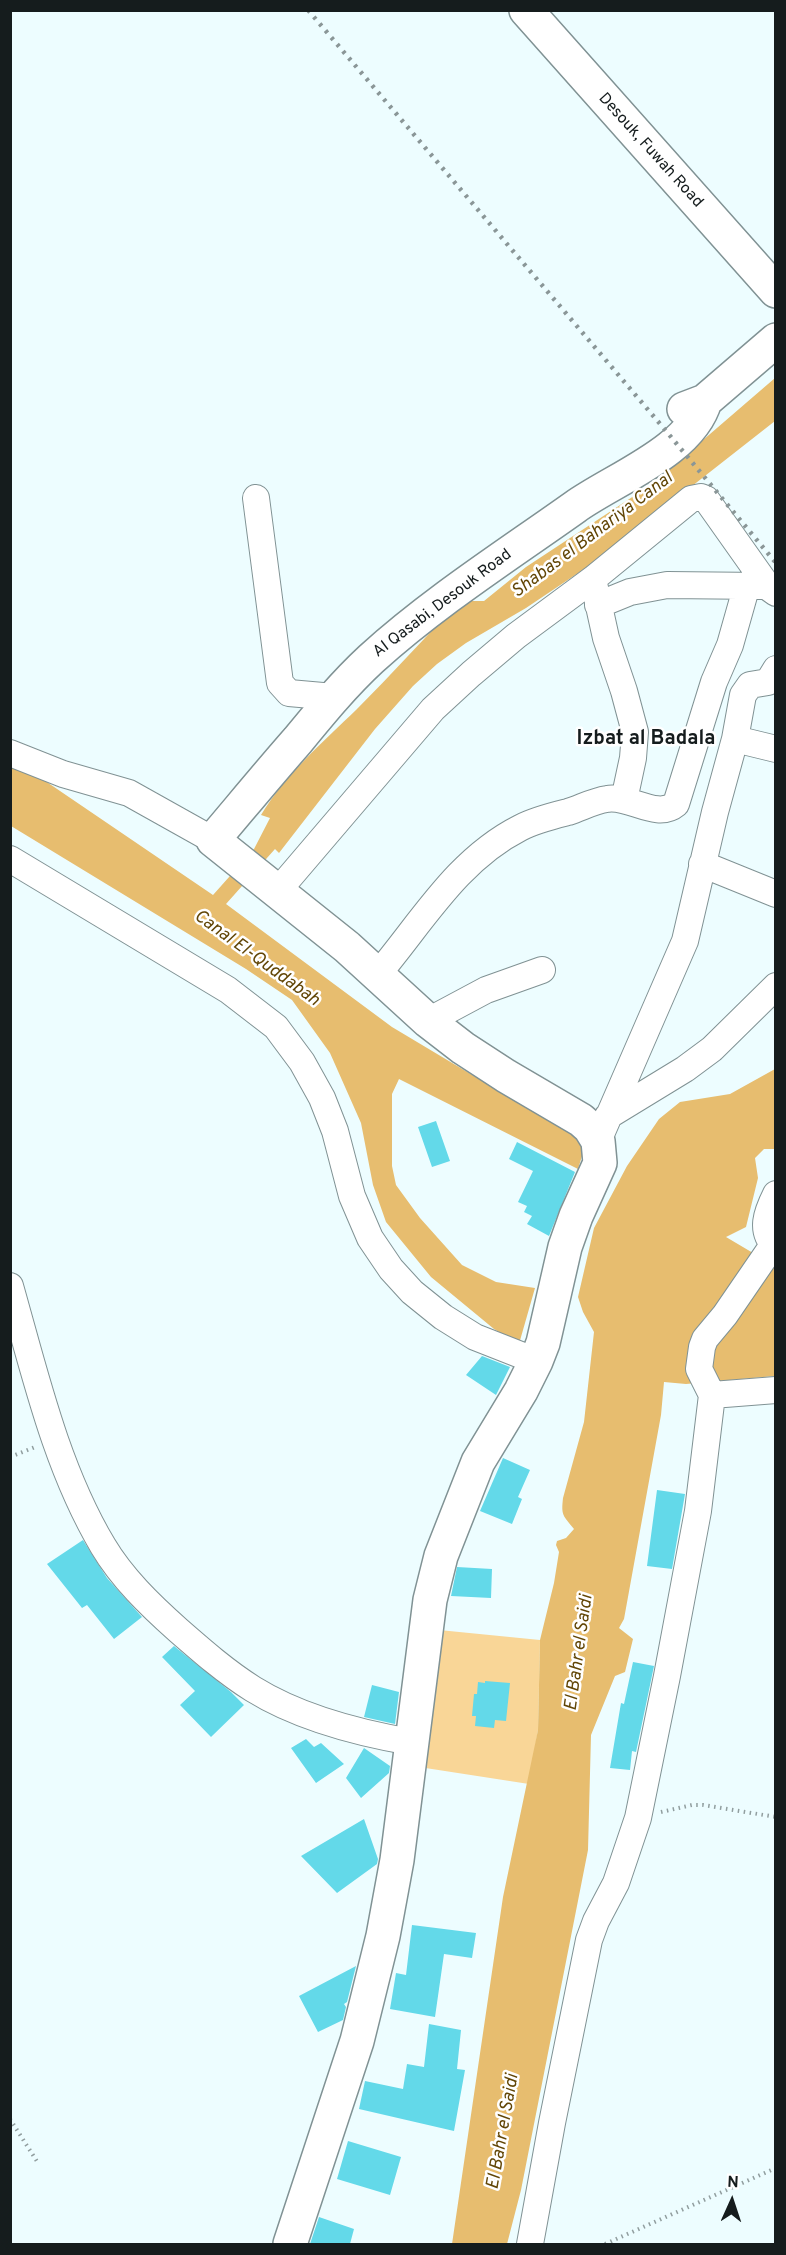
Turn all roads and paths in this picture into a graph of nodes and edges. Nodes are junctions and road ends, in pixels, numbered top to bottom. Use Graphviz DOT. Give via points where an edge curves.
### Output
graph roads {
  1 [pos="528,12"];
  2 [pos="776,291"];
  3 [pos="776,340"];
  4 [pos="256,498"];
  5 [pos="593,579"];
  6 [pos="764,588"];
  7 [pos="598,605"];
  8 [pos="776,669"];
  9 [pos="334,697"];
  10 [pos="735,739"];
  11 [pos="776,749"];
  12 [pos="10,753"];
  13 [pos="624,800"];
  14 [pos="213,840"];
  15 [pos="10,859"];
  16 [pos="702,864"];
  17 [pos="260,879"];
  18 [pos="776,894"];
  19 [pos="542,970"];
  20 [pos="378,974"];
  21 [pos="776,986"];
  22 [pos="428,1021"];
  23 [pos="598,1154"];
  24 [pos="776,1194"];
  25 [pos="774,1246"];
  26 [pos="10,1286"];
  27 [pos="539,1352"];
  28 [pos="776,1390"];
  29 [pos="712,1395"];
  30 [pos="411,1742"];
  31 [pos="776,1817"];
  32 [pos="638,1818"];
  33 [pos="10,2120"];
  34 [pos="38,2163"];
  35 [pos="776,2168"];
  36 [pos="290,2244"];
  37 [pos="530,2244"];
  38 [pos="605,2244"];
  1 -- 2 [label="main road, Desouk, Fuwah Road"];
  3 -- 9 [label="main road, Al Qasabi, Desouk Road" via="705,401 696,423 675,443 628,477 594,493 407,628"];
  4 -- 9 [label="street" via="280,683 289,693"];
  5 -- 6 [label="street" via="690,499 701,497"];
  5 -- 7 [label="street"];
  5 -- 17 [label="street" via="471,674"];
  6 -- 7 [label="street" via="656,587"];
  6 -- 13 [label="street" via="730,645 714,682 679,800 672,808 661,810"];
  7 -- 13 [label="street" via="635,732"];
  8 -- 10 [label="street" via="768,682 746,689"];
  9 -- 14 [label="main road, Al Qasabi, Desouk Road"];
  10 -- 11 [label="street"];
  10 -- 16 [label="street"];
  12 -- 14 [label="street" via="63,774 129,793"];
  13 -- 20 [label="street" via="596,801 531,824 478,855 438,897"];
  14 -- 17 [label="main road"];
  15 -- 27 [label="street" via="228,990 276,1027 322,1098 352,1196 370,1238 391,1269 412,1292 474,1337"];
  16 -- 18 [label="street"];
  16 -- 23 [label="street" via="685,941"];
  17 -- 20 [label="main road"];
  19 -- 22 [label="street" via="486,990"];
  20 -- 22 [label="main road"];
  21 -- 23 [label="street"];
  22 -- 23 [label="main road" via="506,1077 582,1120 590,1128"];
  23 -- 27 [label="main road" via="565,1247"];
  24 -- 25 [label="street" via="767,1212 766,1225"];
  25 -- 29 [label="street" via="705,1339 699,1369"];
  26 -- 30 [label="street" via="55,1439 76,1492 104,1548 128,1581 184,1635 253,1689 326,1720 371,1735"];
  27 -- 30 [label="main road" via="521,1391 478,1462 441,1556 430,1600"];
  28 -- 29 [label="street"];
  29 -- 32 [label="street" via="698,1511"];
  30 -- 36 [label="main road" via="383,1936 341,2090"];
  31 -- 32 [label="path" via="692,1805"];
  32 -- 37 [label="street" via="616,1883 589,1940"];
  33 -- 34 [label="path"];
  35 -- 38 [label="path"];
}
